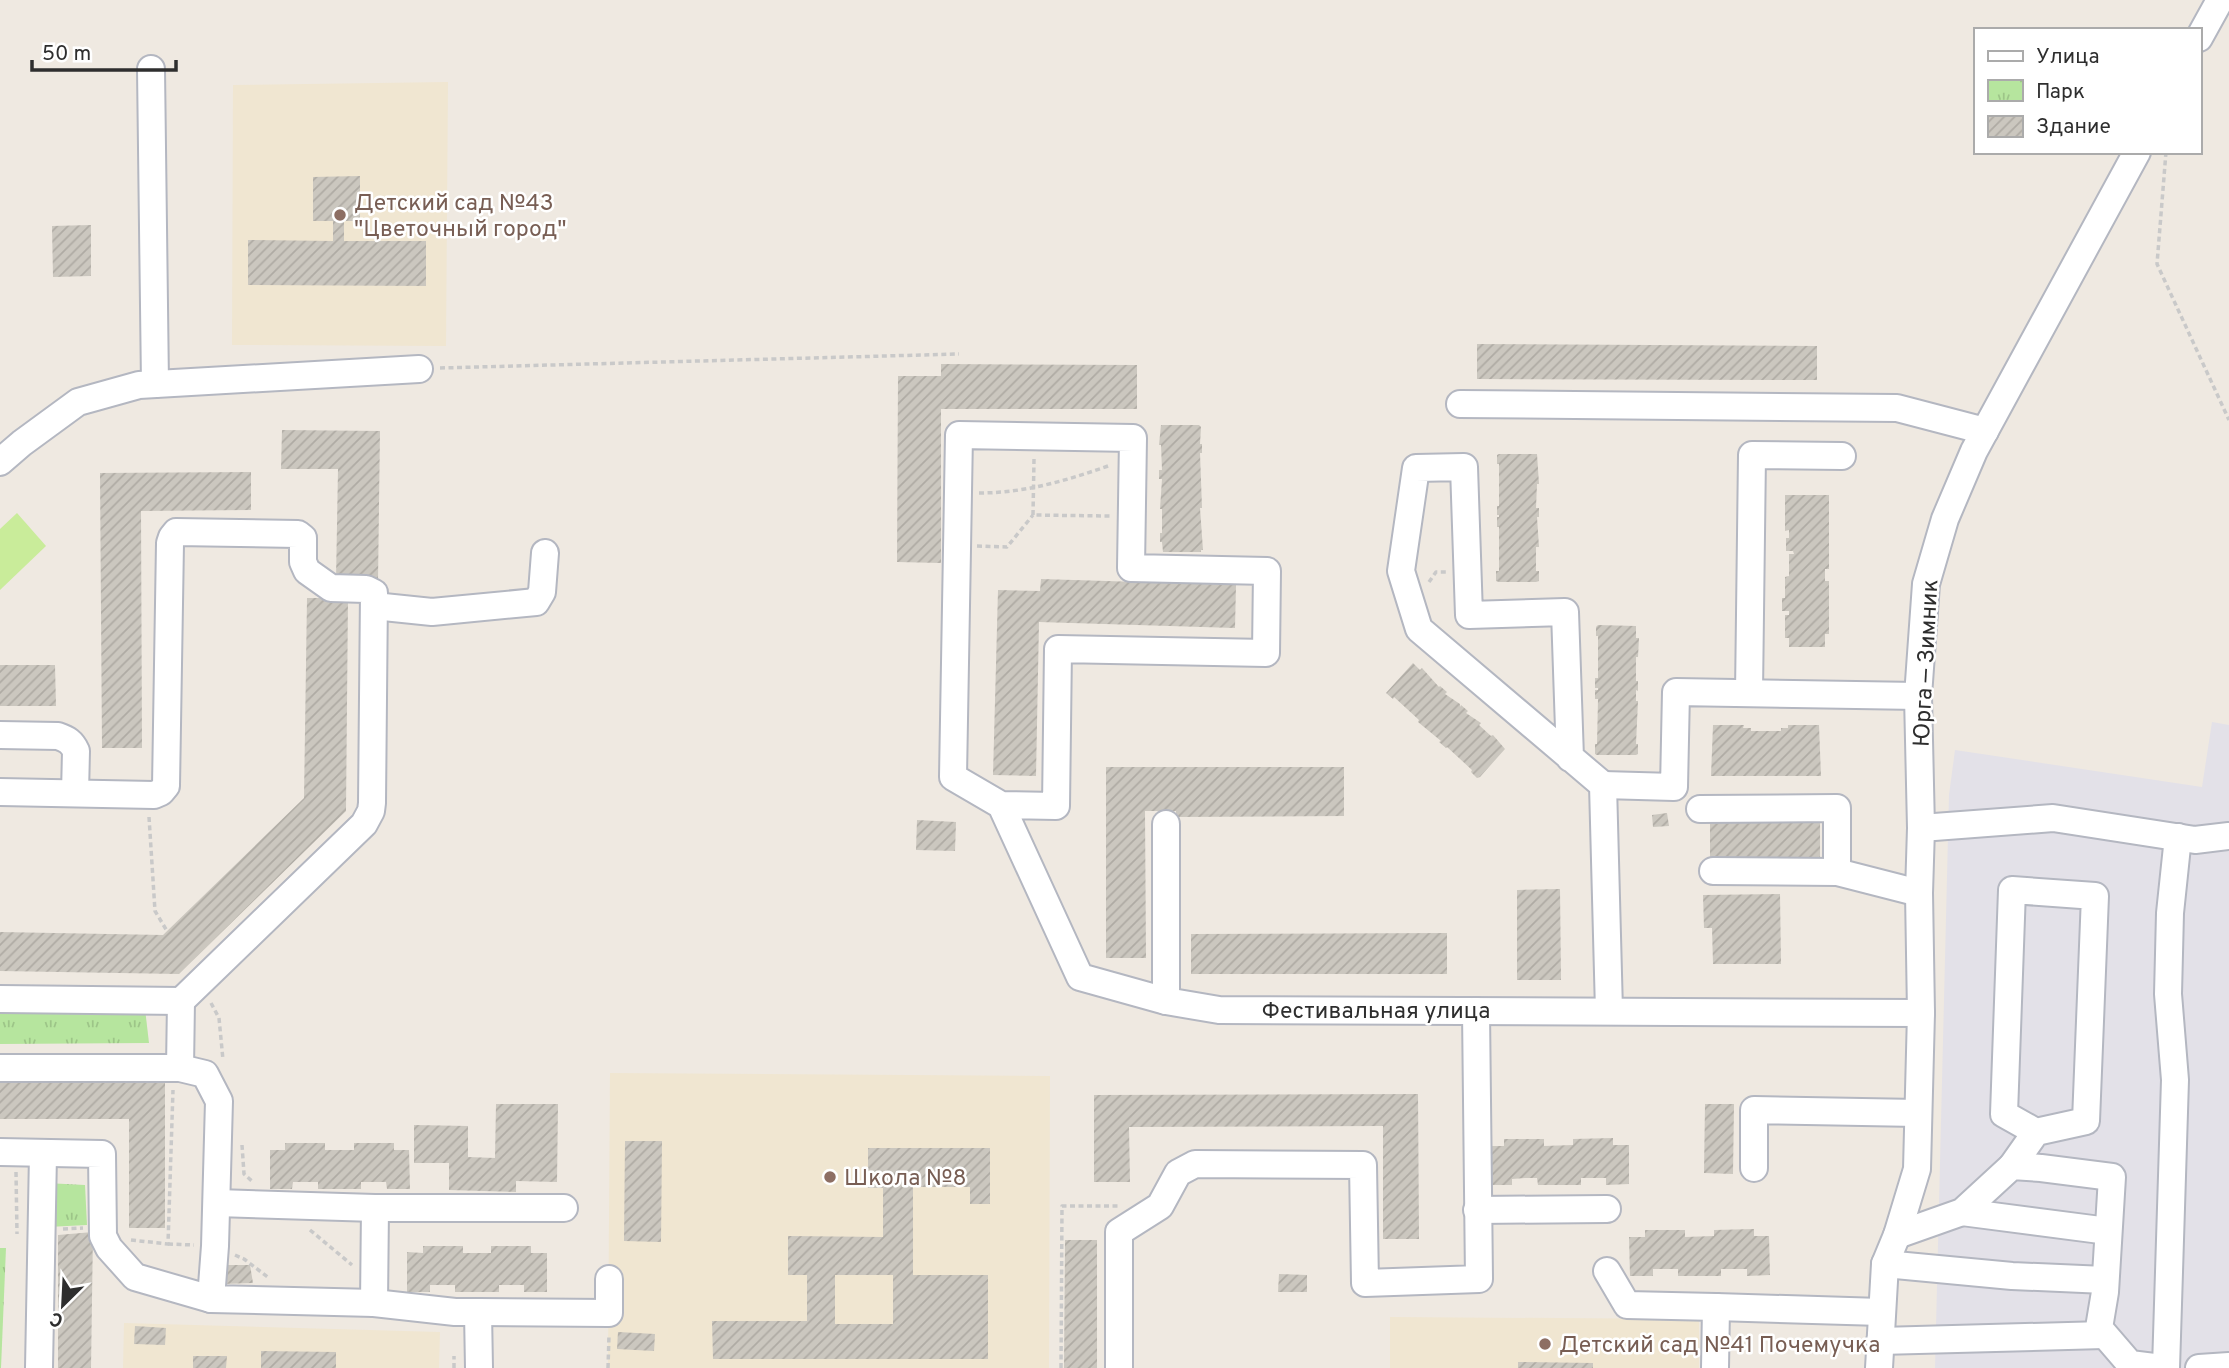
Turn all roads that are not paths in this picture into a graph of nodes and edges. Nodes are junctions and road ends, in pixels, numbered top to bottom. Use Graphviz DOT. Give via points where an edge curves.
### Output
graph roads {
  1 [pos="2220,0"];
  2 [pos="2201,34"];
  3 [pos="150,69"];
  4 [pos="2136,154"];
  5 [pos="419,369"];
  6 [pos="155,384"];
  7 [pos="1460,404"];
  8 [pos="1985,430"];
  9 [pos="1842,456"];
  10 [pos="0,462"];
  11 [pos="545,553"];
  12 [pos="374,606"];
  13 [pos="1749,693"];
  14 [pos="1918,696"];
  15 [pos="0,735"];
  16 [pos="1570,758"];
  17 [pos="1603,785"];
  18 [pos="0,792"];
  19 [pos="75,793"];
  20 [pos="1001,805"];
  21 [pos="1700,809"];
  22 [pos="1166,824"];
  23 [pos="1921,828"];
  24 [pos="2229,836"];
  25 [pos="2178,837"];
  26 [pos="1713,871"];
  27 [pos="1837,873"];
  28 [pos="1919,893"];
  29 [pos="190,992"];
  30 [pos="0,999"];
  31 [pos="1166,1001"];
  32 [pos="1476,1011"];
  33 [pos="1609,1011"];
  34 [pos="1921,1013"];
  35 [pos="0,1068"];
  36 [pos="186,1076"];
  37 [pos="1918,1113"];
  38 [pos="2036,1132"];
  39 [pos="0,1152"];
  40 [pos="43,1154"];
  41 [pos="2012,1166"];
  42 [pos="1754,1168"];
  43 [pos="216,1203"];
  44 [pos="376,1208"];
  45 [pos="564,1208"];
  46 [pos="1607,1209"];
  47 [pos="1477,1210"];
  48 [pos="1962,1212"];
  49 [pos="2108,1231"];
  50 [pos="1897,1235"];
  51 [pos="1885,1264"];
  52 [pos="1608,1271"];
  53 [pos="609,1279"];
  54 [pos="2105,1280"];
  55 [pos="211,1299"];
  56 [pos="374,1303"];
  57 [pos="1716,1307"];
  58 [pos="478,1312"];
  59 [pos="1881,1312"];
  60 [pos="1880,1341"];
  61 [pos="2114,1352"];
  62 [pos="2229,1367"];
  63 [pos="39,1368"];
  64 [pos="479,1368"];
  65 [pos="1119,1368"];
  66 [pos="1715,1368"];
  67 [pos="1879,1368"];
  68 [pos="2164,1368"];
  69 [pos="2199,1368"];
  1 -- 2 [label="street"];
  3 -- 6 [label="street"];
  4 -- 8 [label="street, Юрга — Зимник"];
  5 -- 6 [label="street"];
  6 -- 10 [label="street" via="78,402"];
  7 -- 8 [label="street" via="1898,408"];
  8 -- 14 [label="street, Юрга — Зимник" via="1945,519 1926,584"];
  9 -- 13 [label="street" via="1752,455"];
  11 -- 12 [label="street" via="542,592 536,602 432,612"];
  12 -- 19 [label="street" via="371,590 331,588 307,571 303,538 298,534 176,532 170,543 167,780 162,792 148,794"];
  12 -- 29 [label="street" via="372,803 368,818"];
  13 -- 14 [label="street"];
  13 -- 17 [label="street" via="1676,692 1674,787"];
  14 -- 23 [label="street, Юрга — Зимник"];
  15 -- 19 [label="street" via="67,739 75,751"];
  16 -- 16 [label="street" via="1419,629 1401,571 1416,468 1464,467 1469,615 1565,612"];
  16 -- 17 [label="street"];
  17 -- 33 [label="street"];
  18 -- 19 [label="street"];
  20 -- 20 [label="street" via="1056,806 1058,649 1266,653 1267,571 1131,568 1133,438 959,435 953,777"];
  20 -- 31 [label="street, Фестивальная улица" via="1080,977"];
  21 -- 27 [label="street" via="1837,808"];
  22 -- 31 [label="street"];
  23 -- 25 [label="street" via="2053,818"];
  23 -- 28 [label="street, Юрга — Зимник"];
  24 -- 25 [label="street"];
  25 -- 68 [label="street" via="2170,913 2168,994 2175,1080"];
  26 -- 27 [label="street"];
  27 -- 28 [label="street"];
  28 -- 34 [label="street, Юрга — Зимник"];
  29 -- 30 [label="street"];
  29 -- 36 [label="street"];
  31 -- 32 [label="street, Фестивальная улица" via="1219,1010"];
  32 -- 33 [label="street, Фестивальная улица"];
  32 -- 47 [label="street"];
  33 -- 34 [label="street, Фестивальная улица"];
  34 -- 37 [label="street, Юрга — Зимник"];
  35 -- 36 [label="street"];
  36 -- 43 [label="street" via="219,1101"];
  37 -- 42 [label="street" via="1754,1110"];
  37 -- 50 [label="street, Юрга — Зимник" via="1917,1169"];
  38 -- 38 [label="street" via="2085,1121 2095,896 2011,890 2004,1114"];
  38 -- 41 [label="street"];
  39 -- 40 [label="street"];
  40 -- 55 [label="street" via="102,1154 103,1236 109,1248 135,1277"];
  40 -- 63 [label="street"];
  41 -- 48 [label="street"];
  41 -- 49 [label="street" via="2112,1177"];
  43 -- 44 [label="street"];
  43 -- 55 [label="street"];
  44 -- 45 [label="street"];
  44 -- 56 [label="street"];
  46 -- 47 [label="street"];
  47 -- 65 [label="street" via="1479,1279 1365,1283 1363,1165 1195,1164 1178,1173 1160,1206 1119,1232"];
  48 -- 49 [label="street"];
  48 -- 50 [label="street"];
  49 -- 54 [label="street"];
  50 -- 51 [label="street, Юрга — Зимник"];
  51 -- 54 [label="street"];
  51 -- 59 [label="street, Юрга — Зимник"];
  52 -- 57 [label="street" via="1627,1305"];
  53 -- 58 [label="street" via="609,1313"];
  54 -- 61 [label="street" via="2099,1328"];
  55 -- 56 [label="street"];
  56 -- 58 [label="street"];
  57 -- 59 [label="street"];
  57 -- 66 [label="street"];
  58 -- 64 [label="street"];
  59 -- 60 [label="street, Юрга — Зимник"];
  60 -- 61 [label="street"];
  60 -- 67 [label="street, Юрга — Зимник"];
  61 -- 68 [label="street" via="2130,1364"];
  62 -- 69 [label="street"];
}
